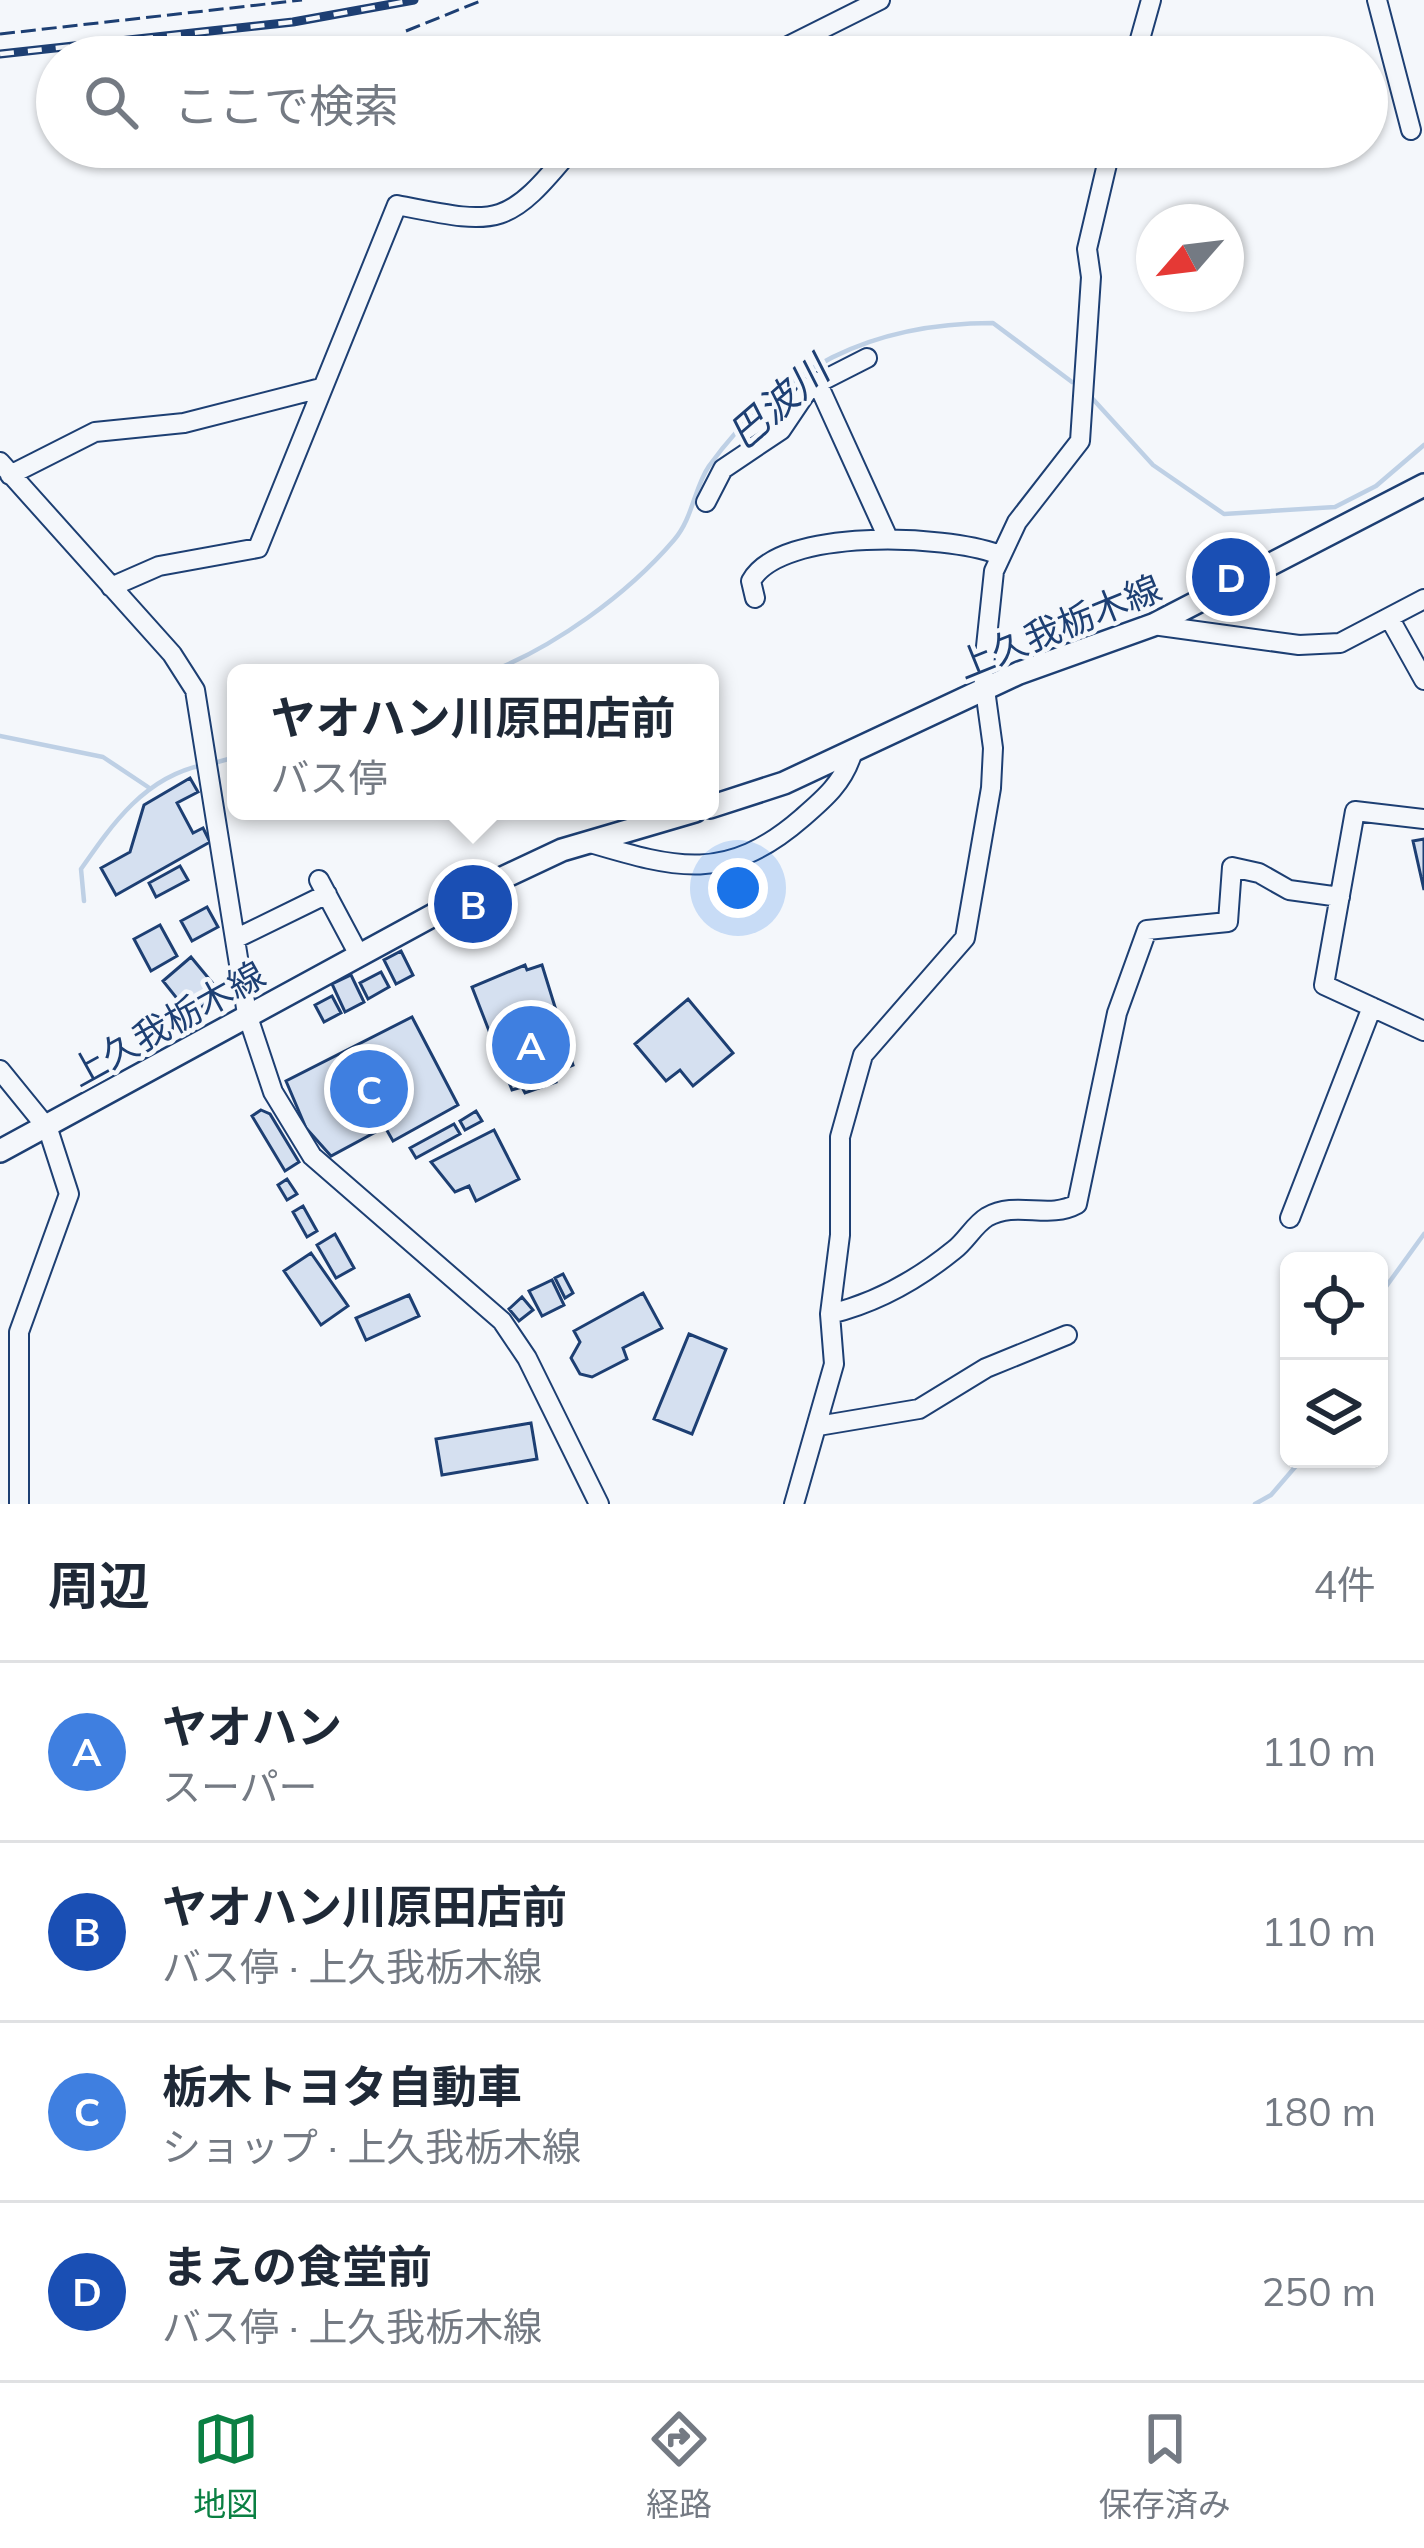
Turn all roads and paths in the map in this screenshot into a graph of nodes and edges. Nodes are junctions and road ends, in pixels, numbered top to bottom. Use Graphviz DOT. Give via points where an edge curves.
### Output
graph roads {
  1 [pos="880,0"];
  2 [pos="1150,0"];
  3 [pos="1377,0"];
  4 [pos="808,36"];
  5 [pos="1141,36"];
  6 [pos="1387,36"];
  7 [pos="1388,41"];
  8 [pos="1412,130"];
  9 [pos="558,168"];
  10 [pos="1106,168"];
  11 [pos="867,358"];
  12 [pos="817,382"];
  13 [pos="321,388"];
  14 [pos="5,469"];
  15 [pos="1424,485"];
  16 [pos="706,502"];
  17 [pos="888,538"];
  18 [pos="997,554"];
  19 [pos="110,587"];
  20 [pos="755,598"];
  21 [pos="1424,598"];
  22 [pos="1390,619"];
  23 [pos="1153,625"];
  24 [pos="1424,680"];
  25 [pos="986,689"];
  26 [pos="852,754"];
  27 [pos="719,804"];
  28 [pos="1424,819"];
  29 [pos="664,820"];
  30 [pos="587,842"];
  31 [pos="1340,897"];
  32 [pos="237,938"];
  33 [pos="359,955"];
  34 [pos="1372,1007"];
  35 [pos="247,1014"];
  36 [pos="1424,1030"];
  37 [pos="0,1070"];
  38 [pos="48,1129"];
  39 [pos="0,1151"];
  40 [pos="1290,1218"];
  41 [pos="830,1314"];
  42 [pos="1067,1335"];
  43 [pos="818,1426"];
  44 [pos="19,1504"];
  45 [pos="599,1504"];
  46 [pos="794,1504"];
  1 -- 4 [label="street"];
  2 -- 5 [label="street"];
  3 -- 6 [label="street"];
  7 -- 8 [label="street"];
  9 -- 13 [label="street" via="543,188 487,218 398,205"];
  10 -- 18 [label="street" via="1087,249 1080,441"];
  11 -- 12 [label="street"];
  12 -- 16 [label="street" via="781,430 723,469"];
  12 -- 17 [label="street"];
  13 -- 14 [label="street" via="184,423 95,432"];
  13 -- 19 [label="street" via="258,548 159,566"];
  14 -- 19 [label="street"];
  15 -- 23 [label="main road, 上久我栃木線"];
  17 -- 18 [label="street"];
  17 -- 20 [label="street" via="778,559 754,574"];
  18 -- 25 [label="street"];
  19 -- 32 [label="street" via="195,690"];
  21 -- 22 [label="street"];
  22 -- 23 [label="street" via="1340,643 1299,645"];
  22 -- 24 [label="street"];
  23 -- 25 [label="main road, 上久我栃木線"];
  25 -- 26 [label="main road, 上久我栃木線"];
  25 -- 41 [label="street" via="991,788 965,938 863,1055 840,1136"];
  26 -- 27 [label="main road, 上久我栃木線"];
  26 -- 30 [label="street" via="831,792 776,841 716,866 676,867"];
  28 -- 31 [label="street" via="1355,811"];
  29 -- 30 [label="main road, 上久我栃木線"];
  30 -- 33 [label="main road, 上久我栃木線" via="496,880"];
  31 -- 34 [label="street" via="1324,985"];
  31 -- 41 [label="street" via="1289,890 1232,867 1228,922 1147,930 1117,1013 1076,1204 1064,1211 1014,1207 984,1218 956,1249 874,1304"];
  32 -- 33 [label="street" via="323,887"];
  32 -- 35 [label="street"];
  33 -- 35 [label="main road, 上久我栃木線"];
  34 -- 36 [label="street"];
  34 -- 40 [label="street"];
  35 -- 38 [label="main road, 上久我栃木線"];
  35 -- 45 [label="street" via="298,1138 502,1321"];
  37 -- 38 [label="street"];
  38 -- 39 [label="main road, 上久我栃木線"];
  38 -- 44 [label="street" via="69,1195 20,1332"];
  41 -- 43 [label="street" via="834,1364"];
  42 -- 43 [label="street" via="986,1368 919,1409"];
  43 -- 46 [label="street"];
}
